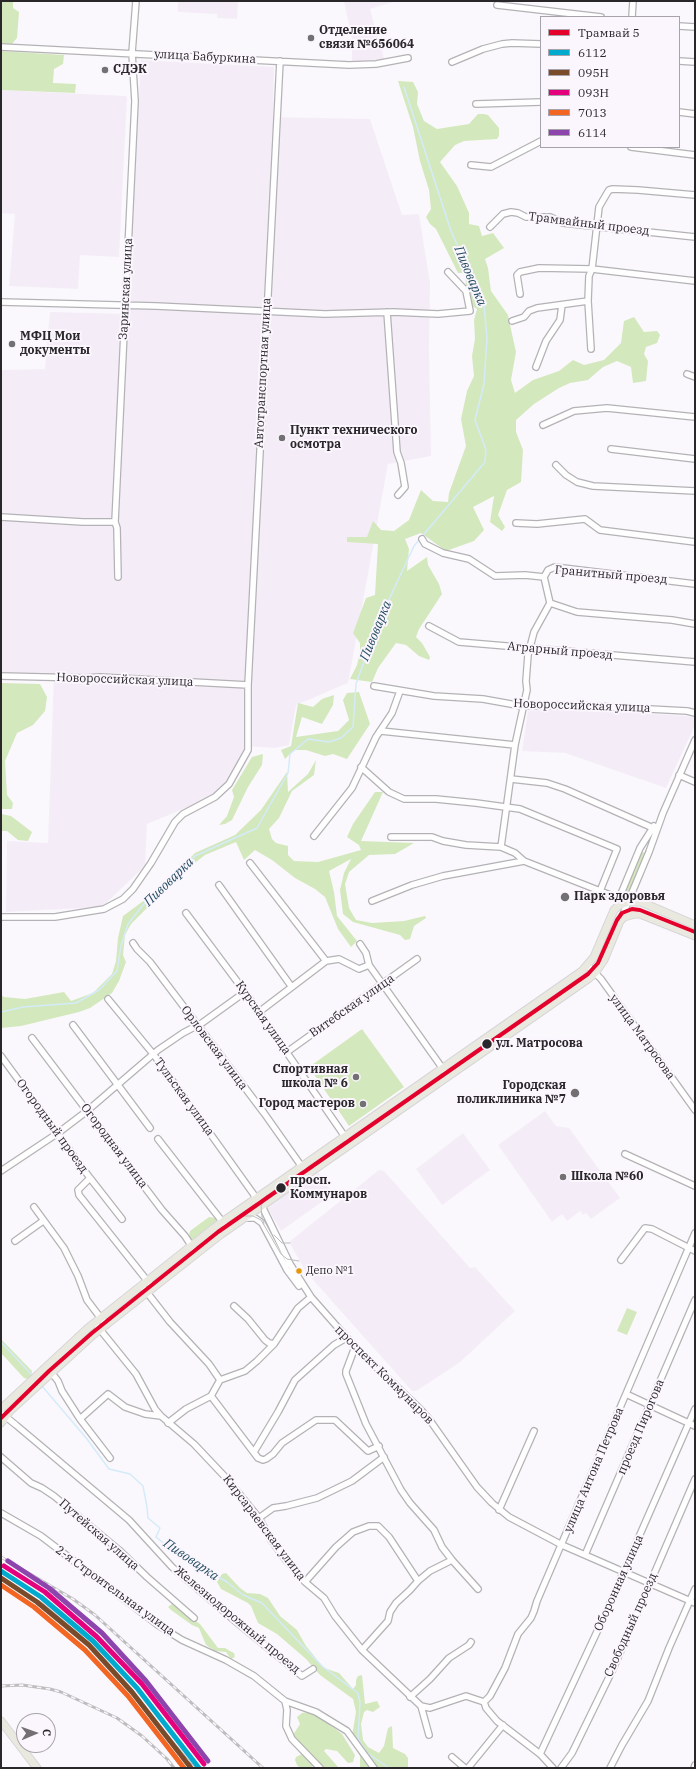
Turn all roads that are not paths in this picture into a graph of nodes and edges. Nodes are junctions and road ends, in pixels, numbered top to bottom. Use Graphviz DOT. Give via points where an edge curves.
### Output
graph roads {
  1 [pos="136,1"];
  2 [pos="633,1"];
  3 [pos="498,5"];
  4 [pos="592,16"];
  5 [pos="632,16"];
  6 [pos="680,26"];
  7 [pos="695,27"];
  8 [pos="540,44"];
  9 [pos="1,47"];
  10 [pos="132,54"];
  11 [pos="408,58"];
  12 [pos="280,61"];
  13 [pos="680,61"];
  14 [pos="452,62"];
  15 [pos="695,62"];
  16 [pos="540,102"];
  17 [pos="476,104"];
  18 [pos="680,112"];
  19 [pos="695,114"];
  20 [pos="540,142"];
  21 [pos="639,148"];
  22 [pos="695,155"];
  23 [pos="471,165"];
  24 [pos="695,196"];
  25 [pos="490,227"];
  26 [pos="597,228"];
  27 [pos="695,237"];
  28 [pos="592,269"];
  29 [pos="448,272"];
  30 [pos="695,281"];
  31 [pos="520,294"];
  32 [pos="588,301"];
  33 [pos="1,302"];
  34 [pos="125,305"];
  35 [pos="562,305"];
  36 [pos="266,312"];
  37 [pos="387,312"];
  38 [pos="512,321"];
  39 [pos="591,349"];
  40 [pos="536,367"];
  41 [pos="687,374"];
  42 [pos="695,377"];
  43 [pos="695,417"];
  44 [pos="543,425"];
  45 [pos="611,449"];
  46 [pos="695,459"];
  47 [pos="556,465"];
  48 [pos="695,491"];
  49 [pos="398,495"];
  50 [pos="1,517"];
  51 [pos="115,522"];
  52 [pos="516,522"];
  53 [pos="422,539"];
  54 [pos="695,542"];
  55 [pos="118,577"];
  56 [pos="544,577"];
  57 [pos="695,584"];
  58 [pos="550,603"];
  59 [pos="695,624"];
  60 [pos="429,626"];
  61 [pos="531,648"];
  62 [pos="695,662"];
  63 [pos="1,676"];
  64 [pos="248,686"];
  65 [pos="374,686"];
  66 [pos="400,691"];
  67 [pos="522,706"];
  68 [pos="695,712"];
  69 [pos="381,731"];
  70 [pos="695,740"];
  71 [pos="515,745"];
  72 [pos="361,767"];
  73 [pos="679,775"];
  74 [pos="511,779"];
  75 [pos="695,782"];
  76 [pos="506,808"];
  77 [pos="663,812"];
  78 [pos="653,828"];
  79 [pos="314,836"];
  80 [pos="391,837"];
  81 [pos="501,847"];
  82 [pos="524,861"];
  83 [pos="250,863"];
  84 [pos="219,885"];
  85 [pos="600,891"];
  86 [pos="372,901"];
  87 [pos="624,903"];
  88 [pos="186,913"];
  89 [pos="635,914"];
  90 [pos="1,917"];
  91 [pos="620,921"];
  92 [pos="695,925"];
  93 [pos="695,936"];
  94 [pos="133,943"];
  95 [pos="360,944"];
  96 [pos="417,959"];
  97 [pos="326,961"];
  98 [pos="368,965"];
  99 [pos="588,966"];
  100 [pos="595,972"];
  101 [pos="383,984"];
  102 [pos="292,986"];
  103 [pos="245,992"];
  104 [pos="108,999"];
  105 [pos="259,1012"];
  106 [pos="73,1025"];
  107 [pos="505,1025"];
  108 [pos="197,1026"];
  109 [pos="510,1033"];
  110 [pos="32,1038"];
  111 [pos="287,1052"];
  112 [pos="154,1055"];
  113 [pos="1,1056"];
  114 [pos="443,1068"];
  115 [pos="448,1076"];
  116 [pos="119,1085"];
  117 [pos="695,1110"];
  118 [pos="87,1111"];
  119 [pos="150,1128"];
  120 [pos="58,1133"];
  121 [pos="345,1136"];
  122 [pos="158,1138"];
  123 [pos="350,1144"];
  124 [pos="625,1154"];
  125 [pos="302,1166"];
  126 [pos="1,1171"];
  127 [pos="307,1174"];
  128 [pos="90,1178"];
  129 [pos="695,1186"];
  130 [pos="257,1198"];
  131 [pos="262,1206"];
  132 [pos="34,1207"];
  133 [pos="254,1212"];
  134 [pos="122,1219"];
  135 [pos="243,1219"];
  136 [pos="258,1220"];
  137 [pos="43,1221"];
  138 [pos="222,1222"];
  139 [pos="228,1229"];
  140 [pos="695,1233"];
  141 [pos="15,1241"];
  142 [pos="191,1246"];
  143 [pos="688,1248"];
  144 [pos="695,1251"];
  145 [pos="196,1254"];
  146 [pos="621,1260"];
  147 [pos="148,1281"];
  148 [pos="142,1286"];
  149 [pos="153,1288"];
  150 [pos="147,1293"];
  151 [pos="310,1297"];
  152 [pos="695,1300"];
  153 [pos="234,1306"];
  154 [pos="101,1318"];
  155 [pos="95,1323"];
  156 [pos="106,1325"];
  157 [pos="100,1330"];
  158 [pos="346,1338"];
  159 [pos="274,1344"];
  160 [pos="355,1347"];
  161 [pos="43,1368"];
  162 [pos="49,1374"];
  163 [pos="220,1380"];
  164 [pos="626,1394"];
  165 [pos="211,1396"];
  166 [pos="650,1405"];
  167 [pos="1,1409"];
  168 [pos="695,1409"];
  169 [pos="3,1415"];
  170 [pos="161,1416"];
  171 [pos="80,1419"];
  172 [pos="1,1423"];
  173 [pos="168,1423"];
  174 [pos="692,1424"];
  175 [pos="534,1431"];
  176 [pos="378,1446"];
  177 [pos="254,1452"];
  178 [pos="1,1457"];
  179 [pos="384,1457"];
  180 [pos="110,1458"];
  181 [pos="695,1480"];
  182 [pos="499,1510"];
  183 [pos="1,1513"];
  184 [pos="259,1518"];
  185 [pos="562,1545"];
  186 [pos="585,1555"];
  187 [pos="452,1560"];
  188 [pos="624,1572"];
  189 [pos="418,1581"];
  190 [pos="305,1582"];
  191 [pos="650,1583"];
  192 [pos="478,1589"];
  193 [pos="695,1589"];
  194 [pos="692,1602"];
  195 [pos="194,1618"];
  196 [pos="471,1642"];
  197 [pos="362,1650"];
  198 [pos="313,1669"];
  199 [pos="410,1697"];
  200 [pos="285,1701"];
  201 [pos="484,1702"];
  202 [pos="421,1706"];
  203 [pos="1,1722"];
  204 [pos="503,1726"];
  205 [pos="429,1735"];
  206 [pos="540,1754"];
  207 [pos="452,1757"];
  208 [pos="695,1765"];
  209 [pos="37,1768"];
  210 [pos="320,1768"];
  211 [pos="374,1768"];
  212 [pos="467,1768"];
  213 [pos="553,1768"];
  214 [pos="561,1768"];
  215 [pos="610,1768"];
  216 [pos="694,1768"];
  1 -- 10 [label="street, Заринская улица"];
  2 -- 5 [label="street"];
  3 -- 4 [label="street"];
  6 -- 7 [label="street"];
  8 -- 14 [label="street" via="502,44"];
  9 -- 10 [label="street, улица Бабуркина"];
  10 -- 12 [label="street, улица Бабуркина"];
  10 -- 34 [label="street, Заринская улица" via="135,101"];
  11 -- 12 [label="street, улица Бабуркина" via="364,65"];
  12 -- 36 [label="street, Автотранспортная улица"];
  13 -- 15 [label="street"];
  16 -- 17 [label="street"];
  18 -- 19 [label="street"];
  20 -- 23 [label="street" via="491,167"];
  21 -- 22 [label="street"];
  24 -- 26 [label="street" via="638,190 609,190 599,207"];
  25 -- 26 [label="street, Трамвайный проезд" via="503,214 511,212 526,217 550,217 563,223"];
  26 -- 27 [label="street, Трамвайный проезд"];
  26 -- 28 [label="street"];
  28 -- 30 [label="street"];
  28 -- 31 [label="street" via="539,268 520,272 517,275"];
  28 -- 32 [label="street" via="589,276"];
  29 -- 37 [label="street" via="466,291 470,311 438,314"];
  32 -- 35 [label="street"];
  32 -- 39 [label="street"];
  33 -- 34 [label="street"];
  34 -- 36 [label="street"];
  34 -- 51 [label="street, Заринская улица"];
  35 -- 38 [label="street" via="537,308"];
  35 -- 40 [label="street" via="560,320 546,341"];
  36 -- 37 [label="street"];
  36 -- 64 [label="street, Автотранспортная улица"];
  37 -- 49 [label="street" via="397,452 405,487"];
  41 -- 42 [label="street"];
  43 -- 44 [label="street" via="607,408 574,411"];
  45 -- 46 [label="street"];
  47 -- 48 [label="street" via="577,482 593,486"];
  50 -- 51 [label="street"];
  51 -- 55 [label="street, Заринская улица"];
  52 -- 54 [label="street" via="537,524 587,520 600,530"];
  53 -- 56 [label="street, Гранитный проезд" via="425,544 443,553 469,559 494,576"];
  56 -- 57 [label="street, Гранитный проезд" via="548,570 555,567"];
  56 -- 58 [label="street"];
  58 -- 59 [label="street" via="577,612"];
  58 -- 61 [label="street" via="534,632"];
  60 -- 61 [label="street, Аграрный проезд" via="459,642"];
  61 -- 62 [label="street, Аграрный проезд"];
  61 -- 67 [label="street" via="528,655 527,690"];
  63 -- 64 [label="street, Новороссийская улица" via="100,676"];
  64 -- 90 [label="street, Автотранспортная улица" via="248,750 229,784 215,798 182,814 133,889 123,899 104,909 55,917"];
  65 -- 66 [label="street, Новороссийская улица"];
  66 -- 67 [label="street, Новороссийская улица" via="483,699"];
  66 -- 69 [label="street" via="392,713"];
  67 -- 68 [label="street, Новороссийская улица" via="574,705"];
  67 -- 71 [label="street"];
  69 -- 71 [label="street"];
  69 -- 72 [label="street"];
  70 -- 73 [label="street"];
  71 -- 74 [label="street"];
  72 -- 76 [label="street" via="389,792 404,799 476,802"];
  72 -- 79 [label="street" via="352,788"];
  73 -- 75 [label="street"];
  73 -- 77 [label="street"];
  74 -- 76 [label="street"];
  74 -- 78 [label="street" via="547,783"];
  76 -- 81 [label="street"];
  76 -- 85 [label="street" via="520,809 617,849"];
  77 -- 78 [label="street"];
  77 -- 87 [label="street" via="649,852"];
  78 -- 87 [label="street" via="640,848"];
  80 -- 81 [label="street" via="432,837 466,845"];
  81 -- 82 [label="street" via="515,853"];
  82 -- 85 [label="street"];
  82 -- 86 [label="street" via="443,876"];
  83 -- 97 [label="street"];
  84 -- 102 [label="street"];
  85 -- 87 [label="street"];
  87 -- 89 [label="street"];
  87 -- 91 [label="street"];
  87 -- 92 [label="main road" via="640,902"];
  87 -- 99 [label="main road" via="614,910"];
  88 -- 103 [label="street, Курская улица"];
  89 -- 91 [label="main road"];
  89 -- 93 [label="main road" via="645,915"];
  91 -- 100 [label="main road" via="604,960"];
  94 -- 108 [label="street, Орловская улица"];
  95 -- 98 [label="street" via="366,953"];
  96 -- 101 [label="street, Витебская улица"];
  97 -- 98 [label="street" via="339,959 359,969"];
  97 -- 102 [label="street"];
  98 -- 101 [label="street"];
  99 -- 100 [label="street, улица Матросова"];
  99 -- 107 [label="main road"];
  100 -- 109 [label="main road"];
  100 -- 117 [label="street, улица Матросова"];
  101 -- 111 [label="street, Витебская улица"];
  101 -- 114 [label="street"];
  102 -- 105 [label="street"];
  103 -- 105 [label="street, Курская улица"];
  103 -- 108 [label="street"];
  104 -- 112 [label="street, Тульская улица"];
  105 -- 111 [label="street, Курская улица"];
  106 -- 116 [label="street"];
  107 -- 109 [label="street"];
  107 -- 114 [label="main road"];
  108 -- 112 [label="street" via="182,1033"];
  108 -- 125 [label="street, Орловская улица"];
  109 -- 115 [label="main road"];
  110 -- 118 [label="street, Огородная улица"];
  111 -- 121 [label="street, Курская улица"];
  112 -- 116 [label="street"];
  112 -- 130 [label="street, Тульская улица"];
  113 -- 120 [label="street, Огородный проезд"];
  114 -- 115 [label="street"];
  114 -- 121 [label="main road"];
  115 -- 123 [label="main road"];
  116 -- 118 [label="street"];
  116 -- 119 [label="street"];
  118 -- 120 [label="street"];
  118 -- 142 [label="street, Огородная улица"];
  120 -- 126 [label="street"];
  120 -- 128 [label="street, Огородный проезд"];
  121 -- 123 [label="street, Курская улица"];
  121 -- 125 [label="main road"];
  122 -- 138 [label="street"];
  123 -- 127 [label="main road"];
  124 -- 129 [label="street"];
  125 -- 127 [label="street, Орловская улица"];
  125 -- 130 [label="main road"];
  127 -- 131 [label="main road"];
  128 -- 134 [label="street"];
  128 -- 147 [label="street, Огородный проезд" via="78,1190 79,1196"];
  130 -- 131 [label="street, Тульская улица"];
  130 -- 133 [label="street" via="253,1204"];
  130 -- 138 [label="main road"];
  131 -- 133 [label="main road"];
  131 -- 151 [label="street, проспект Коммунаров" via="290,1264"];
  132 -- 137 [label="street"];
  133 -- 135 [label="main road"];
  133 -- 136 [label="street, проспект Коммунаров"];
  135 -- 136 [label="street" via="251,1217"];
  135 -- 139 [label="main road"];
  136 -- 151 [label="street, проспект Коммунаров" via="289,1274"];
  137 -- 141 [label="street"];
  137 -- 154 [label="street" via="64,1248 87,1300"];
  138 -- 139 [label="street"];
  138 -- 142 [label="main road"];
  139 -- 145 [label="main road"];
  140 -- 143 [label="street, улица Антона Петрова"];
  142 -- 145 [label="street, Огородная улица"];
  142 -- 147 [label="main road"];
  143 -- 144 [label="street"];
  143 -- 146 [label="street" via="652,1229 645,1228"];
  143 -- 164 [label="street, улица Антона Петрова"];
  145 -- 149 [label="main road"];
  147 -- 148 [label="main road"];
  147 -- 149 [label="street, Огородный проезд"];
  148 -- 150 [label="street"];
  148 -- 154 [label="main road"];
  149 -- 150 [label="main road"];
  150 -- 156 [label="main road"];
  150 -- 163 [label="street"];
  151 -- 158 [label="street, проспект Коммунаров"];
  151 -- 159 [label="street" via="298,1308"];
  152 -- 166 [label="street, проезд Пирогова"];
  153 -- 159 [label="street" via="265,1340"];
  154 -- 155 [label="main road"];
  154 -- 156 [label="street"];
  155 -- 157 [label="street, Кирсараевская улица"];
  155 -- 161 [label="main road"];
  156 -- 157 [label="main road"];
  157 -- 162 [label="main road"];
  157 -- 170 [label="street, Кирсараевская улица" via="136,1374 155,1410"];
  158 -- 160 [label="street, проспект Коммунаров"];
  158 -- 177 [label="street" via="334,1345 295,1380"];
  159 -- 163 [label="street" via="245,1371"];
  160 -- 176 [label="street" via="346,1374 366,1424"];
  160 -- 182 [label="street, проспект Коммунаров" via="420,1409 477,1487"];
  161 -- 162 [label="street"];
  161 -- 167 [label="main road"];
  162 -- 169 [label="main road"];
  162 -- 171 [label="street"];
  163 -- 165 [label="street"];
  164 -- 166 [label="street"];
  164 -- 185 [label="street, улица Антона Петрова"];
  165 -- 173 [label="street" via="186,1409"];
  165 -- 177 [label="street"];
  166 -- 174 [label="street"];
  166 -- 186 [label="street, проезд Пирогова"];
  168 -- 174 [label="street, Оборонная улица"];
  169 -- 172 [label="main road"];
  169 -- 198 [label="street, Железнодорожный проезд" via="129,1520 172,1567 240,1626 302,1676"];
  170 -- 171 [label="street" via="125,1407 108,1394"];
  170 -- 173 [label="street, Кирсараевская улица"];
  171 -- 180 [label="street"];
  173 -- 184 [label="street, Кирсараевская улица" via="212,1461"];
  174 -- 188 [label="street, Оборонная улица"];
  175 -- 182 [label="street"];
  176 -- 177 [label="street" via="366,1450 335,1420 322,1420 311,1422 282,1442 266,1459 258,1458"];
  176 -- 179 [label="street"];
  178 -- 195 [label="street, Путейская улица" via="31,1483 54,1496 119,1550"];
  179 -- 184 [label="street" via="352,1481 317,1498 273,1508"];
  179 -- 187 [label="street" via="401,1490 434,1530"];
  181 -- 191 [label="street, Свободный проезд"];
  182 -- 185 [label="street, проспект Коммунаров"];
  183 -- 200 [label="street, 2-я Строительная улица" via="41,1536 158,1625 254,1676"];
  184 -- 190 [label="street, Кирсараевская улица" via="271,1540"];
  185 -- 186 [label="street, проспект Коммунаров"];
  185 -- 201 [label="street, улица Антона Петрова" via="531,1618 518,1634 505,1668"];
  186 -- 188 [label="street, проспект Коммунаров"];
  187 -- 189 [label="street"];
  187 -- 192 [label="street"];
  188 -- 191 [label="street, проспект Коммунаров"];
  188 -- 206 [label="street, Оборонная улица"];
  189 -- 190 [label="street" via="389,1537 378,1526 369,1526 353,1532"];
  189 -- 197 [label="street" via="396,1602 388,1621"];
  190 -- 197 [label="street, Кирсараевская улица" via="324,1598"];
  191 -- 194 [label="street, проспект Коммунаров"];
  191 -- 214 [label="street, Свободный проезд" via="613,1669 572,1753"];
  193 -- 194 [label="street"];
  194 -- 215 [label="street" via="669,1648 648,1701"];
  196 -- 199 [label="street" via="449,1658"];
  197 -- 199 [label="street, Кирсараевская улица"];
  199 -- 202 [label="street, Кирсараевская улица"];
  200 -- 210 [label="street" via="286,1726 292,1739"];
  200 -- 211 [label="street" via="316,1712 347,1732"];
  201 -- 202 [label="street" via="466,1696 430,1708"];
  201 -- 204 [label="street" via="490,1713"];
  202 -- 205 [label="street"];
  203 -- 209 [label="main road"];
  204 -- 206 [label="street"];
  204 -- 212 [label="street"];
  206 -- 213 [label="street"];
  207 -- 212 [label="street"];
  208 -- 216 [label="street"];
}
